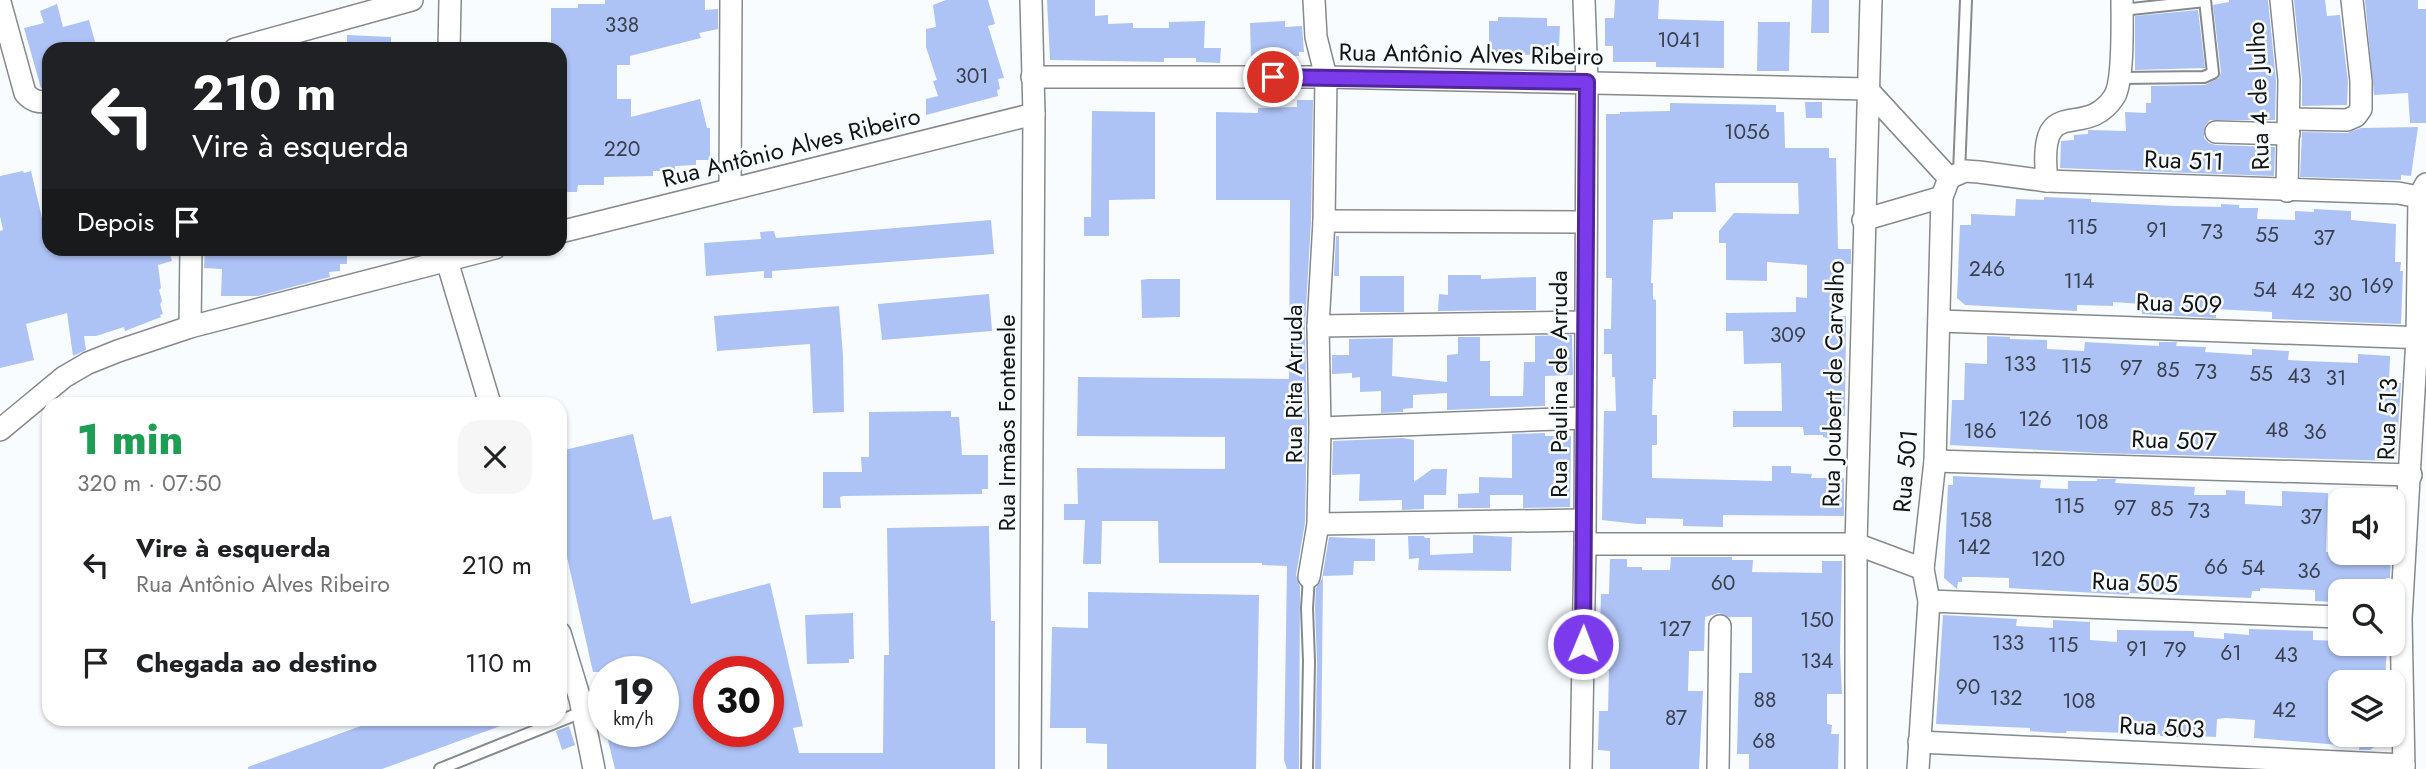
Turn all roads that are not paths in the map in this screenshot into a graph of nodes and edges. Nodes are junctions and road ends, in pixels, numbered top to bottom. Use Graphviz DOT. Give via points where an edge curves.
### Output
graph roads {
  1 [pos="412,0"];
  2 [pos="450,0"];
  3 [pos="731,0"];
  4 [pos="1031,0"];
  5 [pos="1314,0"];
  6 [pos="1584,0"];
  7 [pos="1871,0"];
  8 [pos="1966,0"];
  9 [pos="2281,0"];
  10 [pos="2352,0"];
  11 [pos="2205,1"];
  12 [pos="0,2"];
  13 [pos="2122,5"];
  14 [pos="260,42"];
  15 [pos="449,42"];
  16 [pos="1032,77"];
  17 [pos="1326,77"];
  18 [pos="2120,78"];
  19 [pos="1587,82"];
  20 [pos="1867,89"];
  21 [pos="42,101"];
  22 [pos="1034,114"];
  23 [pos="2289,127"];
  24 [pos="2216,132"];
  25 [pos="2047,181"];
  26 [pos="1950,182"];
  27 [pos="730,189"];
  28 [pos="2287,191"];
  29 [pos="2422,191"];
  30 [pos="1863,220"];
  31 [pos="1324,221"];
  32 [pos="1586,222"];
  33 [pos="567,230"];
  34 [pos="191,256"];
  35 [pos="443,256"];
  36 [pos="447,256"];
  37 [pos="1939,321"];
  38 [pos="1585,322"];
  39 [pos="1318,326"];
  40 [pos="190,327"];
  41 [pos="2421,338"];
  42 [pos="488,397"];
  43 [pos="1584,418"];
  44 [pos="1320,428"];
  45 [pos="0,430"];
  46 [pos="2419,436"];
  47 [pos="1935,460"];
  48 [pos="2411,475"];
  49 [pos="1584,520"];
  50 [pos="1318,524"];
  51 [pos="1585,544"];
  52 [pos="1856,544"];
  53 [pos="1923,569"];
  54 [pos="1309,577"];
  55 [pos="2401,579"];
  56 [pos="1929,601"];
  57 [pos="2328,617"];
  58 [pos="1720,626"];
  59 [pos="2399,656"];
  60 [pos="567,658"];
  61 [pos="582,712"];
  62 [pos="567,718"];
  63 [pos="547,726"];
  64 [pos="1919,742"];
  65 [pos="2404,767"];
  66 [pos="440,769"];
  67 [pos="594,769"];
  68 [pos="1030,769"];
  69 [pos="1307,769"];
  70 [pos="1581,769"];
  71 [pos="1718,769"];
  72 [pos="1856,769"];
  73 [pos="1917,769"];
  1 -- 14 [label="street"];
  2 -- 15 [label="street"];
  3 -- 27 [label="street"];
  4 -- 16 [label="street, Rua Irmãos Fontenele"];
  5 -- 17 [label="street, Rua Rita Arruda" via="1316,37"];
  6 -- 19 [label="street, Rua Paulina de Arruda"];
  7 -- 20 [label="street, Rua Joubert de Carvalho"];
  8 -- 26 [label="lane"];
  9 -- 23 [label="street, Rua 4 de Julho"];
  10 -- 23 [label="street" via="2361,109 2347,120"];
  11 -- 13 [label="lane"];
  11 -- 18 [label="lane" via="2213,72 2204,77"];
  12 -- 21 [label="street" via="25,93"];
  13 -- 18 [label="street"];
  16 -- 17 [label="street, Rua Antônio Alves Ribeiro"];
  16 -- 22 [label="street, Rua Irmãos Fontenele"];
  17 -- 19 [label="street, Rua Antônio Alves Ribeiro"];
  17 -- 31 [label="street, Rua Rita Arruda"];
  18 -- 25 [label="street" via="2114,97 2101,110 2058,123 2050,131"];
  19 -- 20 [label="street, Rua Antônio Alves Ribeiro"];
  19 -- 32 [label="street, Rua Paulina de Arruda"];
  20 -- 26 [label="street"];
  20 -- 30 [label="street, Rua Joubert de Carvalho"];
  22 -- 27 [label="street, Rua Antônio Alves Ribeiro"];
  22 -- 68 [label="street, Rua Irmãos Fontenele"];
  23 -- 24 [label="street"];
  23 -- 28 [label="street, Rua 4 de Julho"];
  25 -- 26 [label="street, Rua 511" via="1979,172"];
  25 -- 28 [label="street, Rua 511"];
  26 -- 30 [label="street, Rua 511"];
  26 -- 37 [label="street, Rua 501"];
  27 -- 33 [label="street, Rua Antônio Alves Ribeiro"];
  28 -- 29 [label="street, Rua 511"];
  29 -- 41 [label="street, Rua 513"];
  30 -- 52 [label="street, Rua Joubert de Carvalho"];
  31 -- 32 [label="street"];
  31 -- 39 [label="street, Rua Rita Arruda"];
  32 -- 38 [label="street, Rua Paulina de Arruda"];
  34 -- 40 [label="street"];
  35 -- 40 [label="street"];
  36 -- 42 [label="street"];
  37 -- 41 [label="street, Rua 509"];
  37 -- 47 [label="street, Rua 501"];
  38 -- 39 [label="street"];
  38 -- 43 [label="street, Rua Paulina de Arruda"];
  39 -- 44 [label="street, Rua Rita Arruda"];
  40 -- 45 [label="street" via="88,363"];
  41 -- 46 [label="street, Rua 513"];
  43 -- 44 [label="street"];
  43 -- 49 [label="street, Rua Paulina de Arruda"];
  44 -- 50 [label="street, Rua Rita Arruda"];
  46 -- 48 [label="street, Rua 513"];
  47 -- 48 [label="street, Rua 507"];
  47 -- 53 [label="street, Rua 501"];
  48 -- 55 [label="street, Rua 513"];
  49 -- 50 [label="street"];
  49 -- 51 [label="street, Rua Paulina de Arruda"];
  50 -- 54 [label="street, Rua Rita Arruda"];
  51 -- 52 [label="street"];
  51 -- 70 [label="street, Rua Paulina de Arruda"];
  52 -- 53 [label="street"];
  52 -- 72 [label="street, Rua Joubert de Carvalho"];
  53 -- 56 [label="street, Rua 501"];
  54 -- 69 [label="lane, Rua Rita Arruda"];
  56 -- 57 [label="street, Rua 505"];
  56 -- 64 [label="street, Rua 501"];
  58 -- 71 [label="street"];
  59 -- 65 [label="street, Rua 513"];
  60 -- 61 [label="street"];
  61 -- 62 [label="lane"];
  61 -- 67 [label="street"];
  63 -- 66 [label="lane"];
  64 -- 65 [label="street, Rua 503"];
  64 -- 73 [label="street, Rua 501"];
}
